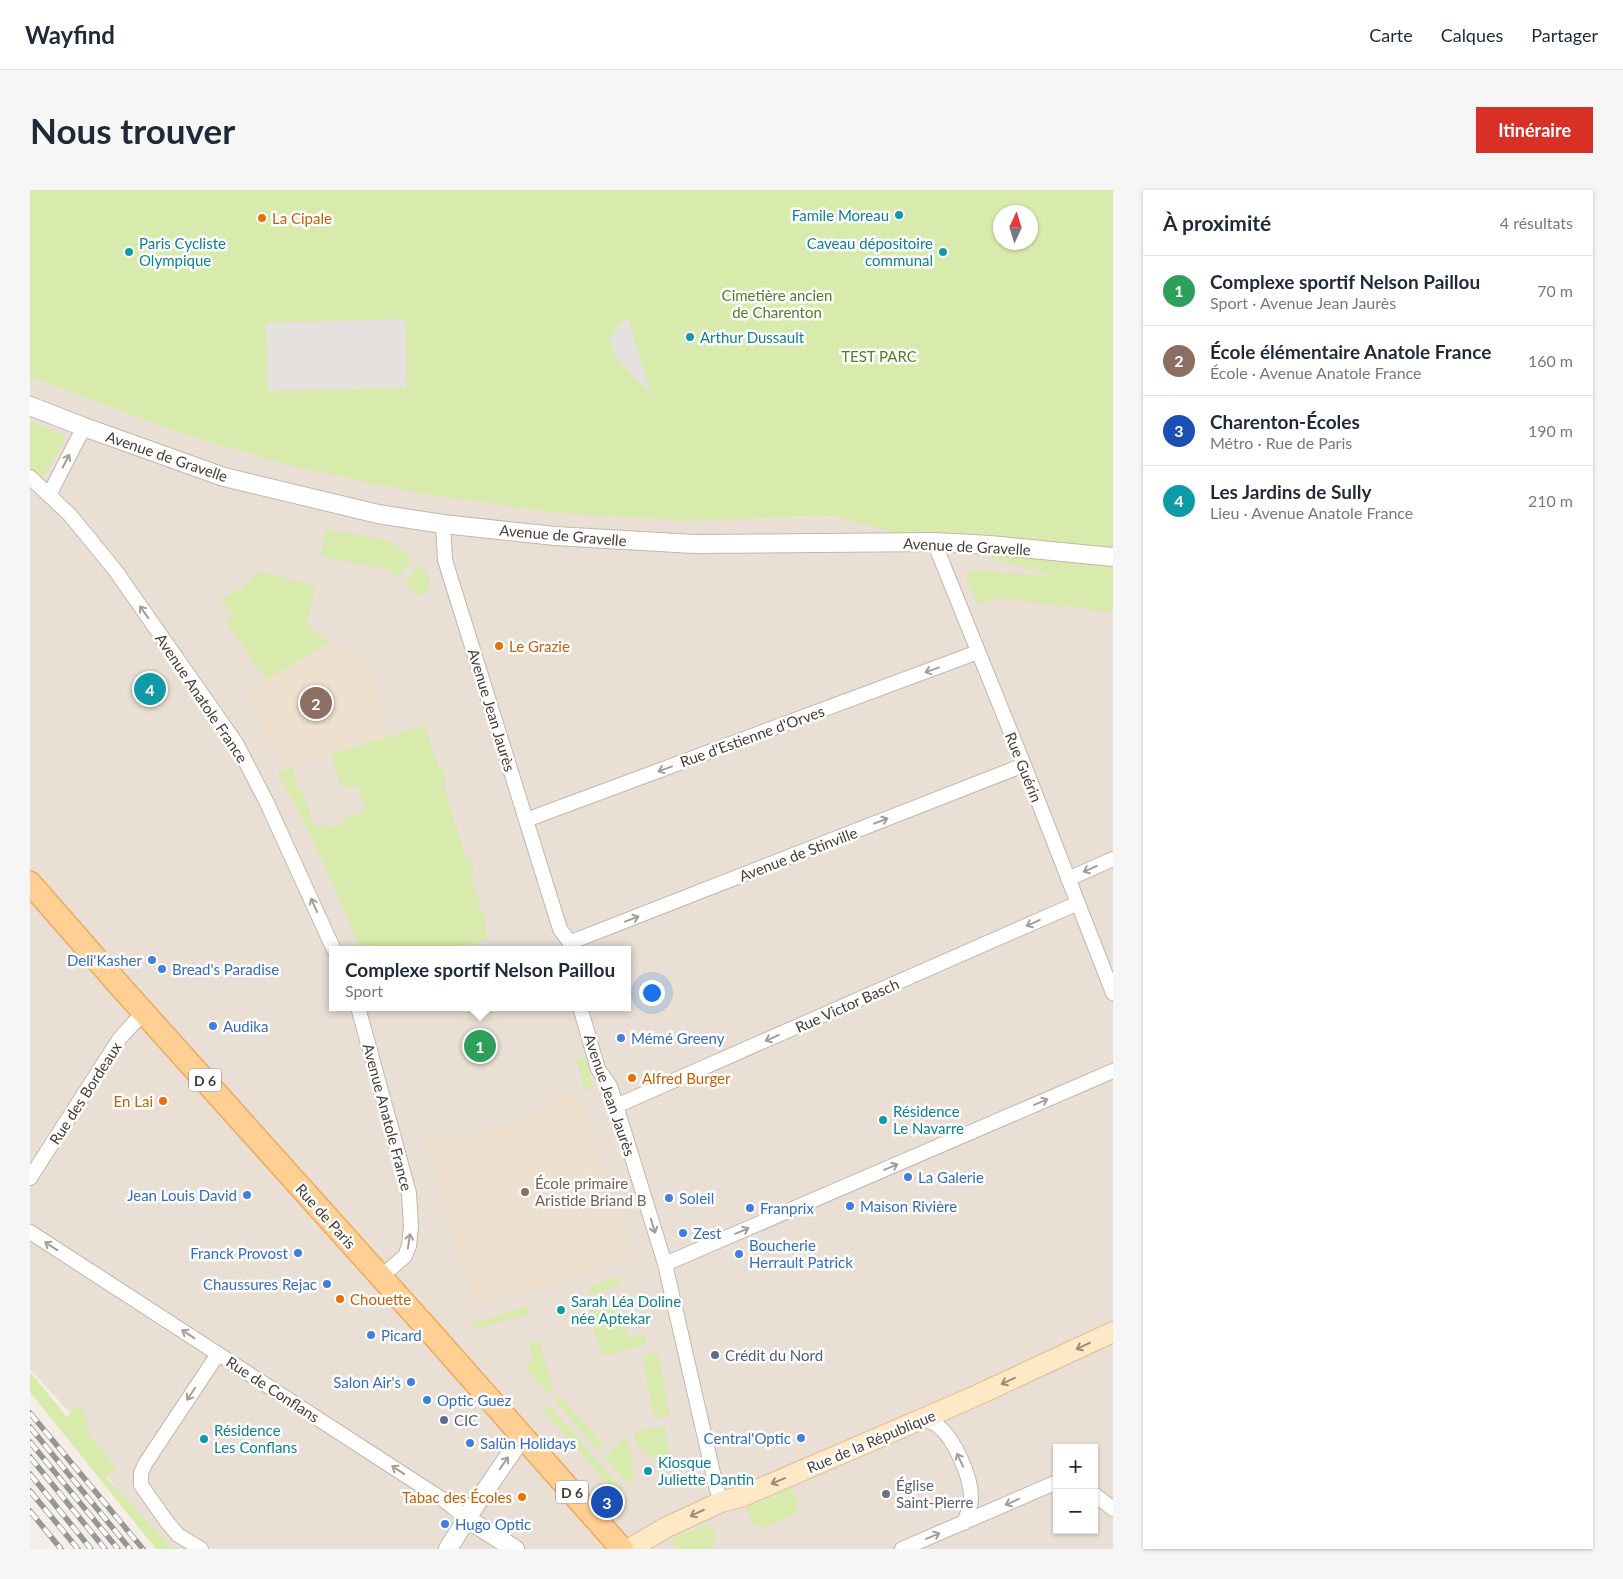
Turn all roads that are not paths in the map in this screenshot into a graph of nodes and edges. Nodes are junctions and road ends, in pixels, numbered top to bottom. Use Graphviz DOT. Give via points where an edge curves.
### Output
graph roads {
  1 [pos="30,406"];
  2 [pos="84,427"];
  3 [pos="30,477"];
  4 [pos="49,495"];
  5 [pos="443,524"];
  6 [pos="934,542"];
  7 [pos="1113,557"];
  8 [pos="978,652"];
  9 [pos="1024,765"];
  10 [pos="526,820"];
  11 [pos="1113,859"];
  12 [pos="1068,879"];
  13 [pos="30,883"];
  14 [pos="1078,904"];
  15 [pos="332,946"];
  16 [pos="572,946"];
  17 [pos="1113,993"];
  18 [pos="359,1011"];
  19 [pos="581,1011"];
  20 [pos="144,1012"];
  21 [pos="1113,1071"];
  22 [pos="616,1106"];
  23 [pos="30,1178"];
  24 [pos="30,1232"];
  25 [pos="665,1264"];
  26 [pos="381,1277"];
  27 [pos="1113,1332"];
  28 [pos="218,1354"];
  29 [pos="918,1420"];
  30 [pos="522,1436"];
  31 [pos="1053,1484"];
  32 [pos="1098,1497"];
  33 [pos="721,1502"];
  34 [pos="1113,1509"];
  35 [pos="466,1518"];
  36 [pos="964,1523"];
  37 [pos="201,1549"];
  38 [pos="448,1549"];
  39 [pos="515,1549"];
  40 [pos="622,1549"];
  41 [pos="629,1549"];
  42 [pos="902,1549"];
  1 -- 2 [label="street, Avenue de Gravelle"];
  4 -- 2 [label="street, one-way"];
  2 -- 5 [label="street, Avenue de Gravelle" via="224,477 378,514"];
  3 -- 4 [label="street, Avenue Anatole France"];
  15 -- 4 [label="street, Avenue Anatole France, one-way" via="236,743 116,570"];
  5 -- 6 [label="street, Avenue de Gravelle" via="555,536 694,544"];
  5 -- 10 [label="street, Avenue Jean Jaurès" via="445,560"];
  6 -- 7 [label="street, Avenue de Gravelle"];
  6 -- 8 [label="street, Rue Guérin"];
  8 -- 9 [label="street, Rue Guérin"];
  8 -- 10 [label="street, Rue d'Estienne d'Orves, one-way"];
  9 -- 12 [label="street, Rue Guérin"];
  16 -- 9 [label="street, Avenue de Stinville, one-way"];
  10 -- 16 [label="street, Avenue Jean Jaurès" via="560,929"];
  11 -- 12 [label="street, one-way"];
  12 -- 14 [label="street, Rue Guérin"];
  13 -- 20 [label="main road, Rue de Paris / D 6"];
  14 -- 17 [label="street, Rue Guérin"];
  14 -- 22 [label="street, Rue Victor Basch, one-way"];
  26 -- 18 [label="street, Avenue Anatole France, one-way" via="405,1256 409,1246 409,1194"];
  19 -- 22 [label="street, Avenue Jean Jaurès" via="598,1070 610,1086"];
  20 -- 23 [label="street, Rue des Bordeaux" via="120,1038"];
  20 -- 26 [label="main road, Rue de Paris / D 6"];
  25 -- 21 [label="street, one-way"];
  22 -- 25 [label="street, Avenue Jean Jaurès, one-way"];
  28 -- 24 [label="street, Rue de Conflans, one-way"];
  25 -- 33 [label="street, Avenue Jean Jaurès"];
  26 -- 30 [label="main road, Rue de Paris / D 6"];
  27 -- 29 [label="main road, Rue de la République, one-way"];
  35 -- 28 [label="street, Rue de Conflans, one-way" via="448,1503"];
  28 -- 37 [label="street, one-way" via="145,1464 140,1479 141,1485 178,1535"];
  29 -- 33 [label="main road, Rue de la République, one-way" via="743,1496"];
  36 -- 29 [label="street, one-way" via="971,1498 969,1478 955,1448 940,1428 931,1422"];
  35 -- 30 [label="street, one-way"];
  30 -- 40 [label="main road, Rue de Paris / D 6"];
  31 -- 36 [label="street, one-way"];
  32 -- 34 [label="street"];
  33 -- 41 [label="main road, Rue de la République, one-way" via="666,1527"];
  35 -- 38 [label="street"];
  35 -- 39 [label="street, Rue de Conflans"];
  42 -- 36 [label="street, one-way"];
}
